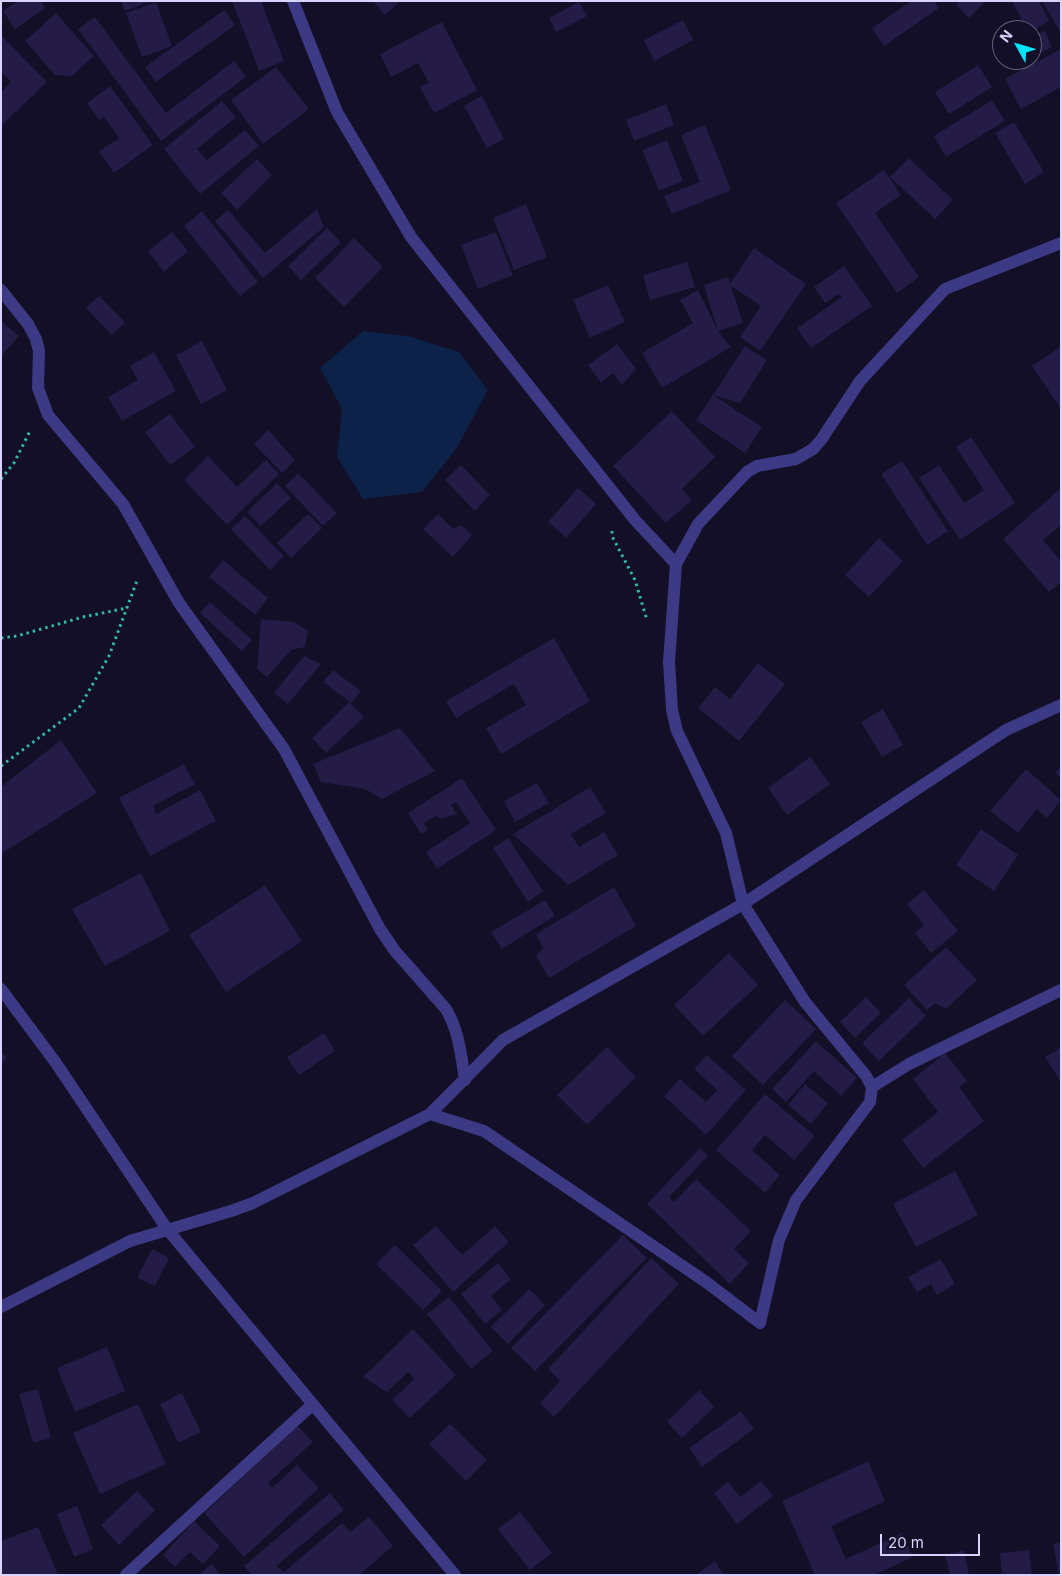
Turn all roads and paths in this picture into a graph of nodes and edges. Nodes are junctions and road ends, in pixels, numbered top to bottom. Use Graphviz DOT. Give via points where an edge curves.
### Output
graph roads {
  1 [pos="293,1"];
  2 [pos="1061,243"];
  3 [pos="1,290"];
  4 [pos="45,407"];
  5 [pos="1,479"];
  6 [pos="612,490"];
  7 [pos="147,546"];
  8 [pos="676,564"];
  9 [pos="128,608"];
  10 [pos="649,628"];
  11 [pos="1,638"];
  12 [pos="1061,705"];
  13 [pos="1,766"];
  14 [pos="743,904"];
  15 [pos="1,989"];
  16 [pos="1061,990"];
  17 [pos="465,1080"];
  18 [pos="872,1087"];
  19 [pos="430,1114"];
  20 [pos="167,1229"];
  21 [pos="1,1307"];
  22 [pos="312,1405"];
  23 [pos="126,1575"];
  24 [pos="455,1575"];
  1 -- 6 [label="street" via="337,112 411,237"];
  2 -- 8 [label="street" via="945,290 860,381 817,444 796,458 757,466 747,472 698,524"];
  3 -- 4 [label="street" via="36,339 39,351 38,388"];
  4 -- 5 [label="path" via="14,463"];
  4 -- 7 [label="street" via="48,415 123,504"];
  6 -- 8 [label="street"];
  6 -- 10 [label="path" via="612,536 635,580"];
  7 -- 9 [label="path"];
  7 -- 17 [label="street" via="179,603 284,749 380,929 446,1009 459,1039"];
  8 -- 14 [label="street" via="669,662 672,710 677,731 726,833"];
  9 -- 11 [label="path"];
  9 -- 13 [label="path" via="109,656 78,708"];
  12 -- 14 [label="street" via="1006,730"];
  14 -- 17 [label="street" via="503,1040"];
  14 -- 18 [label="street" via="805,1002"];
  15 -- 20 [label="street" via="56,1063"];
  16 -- 18 [label="street" via="909,1064"];
  17 -- 19 [label="street"];
  18 -- 19 [label="street" via="870,1102 796,1200 779,1240 760,1323 706,1282 484,1130"];
  19 -- 20 [label="street" via="253,1202"];
  20 -- 21 [label="street" via="130,1241"];
  20 -- 22 [label="street"];
  22 -- 23 [label="street"];
  22 -- 24 [label="street"];
}
